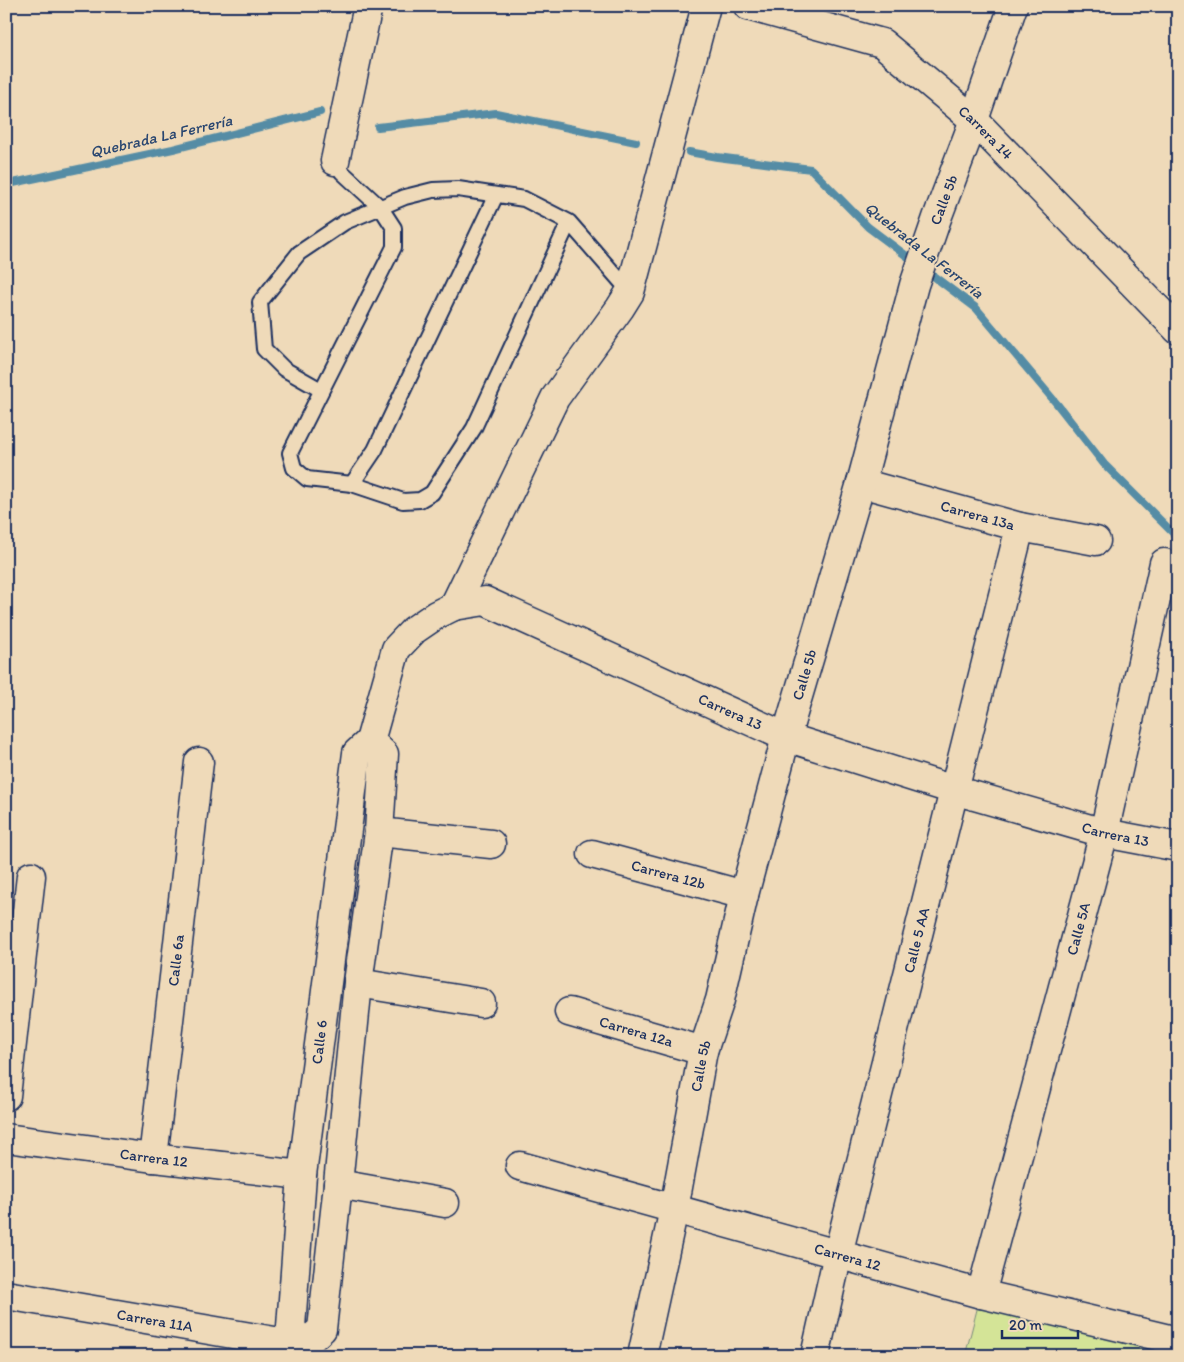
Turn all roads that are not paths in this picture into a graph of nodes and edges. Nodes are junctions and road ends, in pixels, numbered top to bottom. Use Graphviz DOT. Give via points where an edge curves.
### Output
graph roads {
  1 [pos="368,6"];
  2 [pos="706,6"];
  3 [pos="748,6"];
  4 [pos="1013,6"];
  5 [pos="974,120"];
  6 [pos="335,161"];
  7 [pos="496,195"];
  8 [pos="380,208"];
  9 [pos="569,222"];
  10 [pos="630,292"];
  11 [pos="1178,330"];
  12 [pos="322,390"];
  13 [pos="861,483"];
  14 [pos="352,484"];
  15 [pos="1020,526"];
  16 [pos="1096,541"];
  17 [pos="1164,563"];
  18 [pos="454,606"];
  19 [pos="786,737"];
  20 [pos="370,741"];
  21 [pos="199,762"];
  22 [pos="954,790"];
  23 [pos="378,832"];
  24 [pos="1104,833"];
  25 [pos="491,844"];
  26 [pos="1178,847"];
  27 [pos="592,854"];
  28 [pos="31,876"];
  29 [pos="744,894"];
  30 [pos="358,983"];
  31 [pos="481,1003"];
  32 [pos="569,1012"];
  33 [pos="703,1051"];
  34 [pos="6,1096"];
  35 [pos="6,1138"];
  36 [pos="154,1158"];
  37 [pos="520,1166"];
  38 [pos="302,1175"];
  39 [pos="338,1184"];
  40 [pos="445,1203"];
  41 [pos="674,1209"];
  42 [pos="838,1254"];
  43 [pos="981,1294"];
  44 [pos="6,1295"];
  45 [pos="1178,1341"];
  46 [pos="303,1346"];
  47 [pos="642,1356"];
  48 [pos="815,1356"];
  1 -- 6 [label="street"];
  2 -- 10 [label="street"];
  3 -- 5 [label="street, Carrera 14" via="882,43"];
  4 -- 5 [label="street, Calle 5b"];
  5 -- 11 [label="street, Carrera 14"];
  5 -- 13 [label="street, Calle 5b" via="914,285"];
  6 -- 8 [label="lane" via="342,172"];
  7 -- 8 [label="lane" via="458,189 433,190"];
  7 -- 9 [label="lane" via="524,200"];
  7 -- 14 [label="lane" via="375,450"];
  8 -- 12 [label="lane" via="394,228 394,247"];
  8 -- 12 [label="lane" via="345,222 299,253 260,302 264,349 284,370"];
  9 -- 10 [label="lane"];
  9 -- 14 [label="lane" via="474,428 432,493 420,500 403,501"];
  10 -- 18 [label="street" via="555,398"];
  12 -- 14 [label="lane" via="290,453 294,468 307,479"];
  13 -- 15 [label="street, Carrera 13a"];
  13 -- 19 [label="street, Calle 5b"];
  15 -- 16 [label="street, Carrera 13a"];
  15 -- 22 [label="street, Calle 5 AA"];
  17 -- 24 [label="street, Calle 5A"];
  18 -- 19 [label="street, Carrera 13" via="485,601"];
  18 -- 20 [label="street, Carrera 13" via="414,630 396,649"];
  19 -- 22 [label="street, Carrera 13"];
  19 -- 29 [label="street, Calle 5b"];
  20 -- 23 [label="street" via="384,754"];
  20 -- 38 [label="street, Calle 6" via="357,753"];
  21 -- 36 [label="street, Calle 6a"];
  22 -- 24 [label="street, Carrera 13"];
  22 -- 42 [label="street, Calle 5 AA"];
  23 -- 25 [label="street"];
  23 -- 30 [label="street"];
  24 -- 26 [label="street, Carrera 13"];
  24 -- 43 [label="street, Calle 5A"];
  27 -- 29 [label="street, Carrera 12b"];
  28 -- 34 [label="street"];
  29 -- 33 [label="street, Calle 5b" via="720,1000"];
  30 -- 31 [label="street"];
  30 -- 39 [label="street"];
  32 -- 33 [label="street, Carrera 12a"];
  33 -- 41 [label="street, Calle 5b"];
  35 -- 36 [label="street, Carrera 12"];
  36 -- 38 [label="street, Carrera 12"];
  37 -- 41 [label="street, Carrera 12"];
  38 -- 46 [label="street, Calle 6" via="291,1326"];
  39 -- 40 [label="street"];
  39 -- 46 [label="street" via="322,1328"];
  41 -- 42 [label="street, Carrera 12"];
  41 -- 47 [label="street, Calle 5b"];
  42 -- 43 [label="street, Carrera 12"];
  42 -- 48 [label="street, Calle 5 AA"];
  43 -- 45 [label="street, Carrera 12"];
  44 -- 46 [label="street, Carrera 11A"];
}
